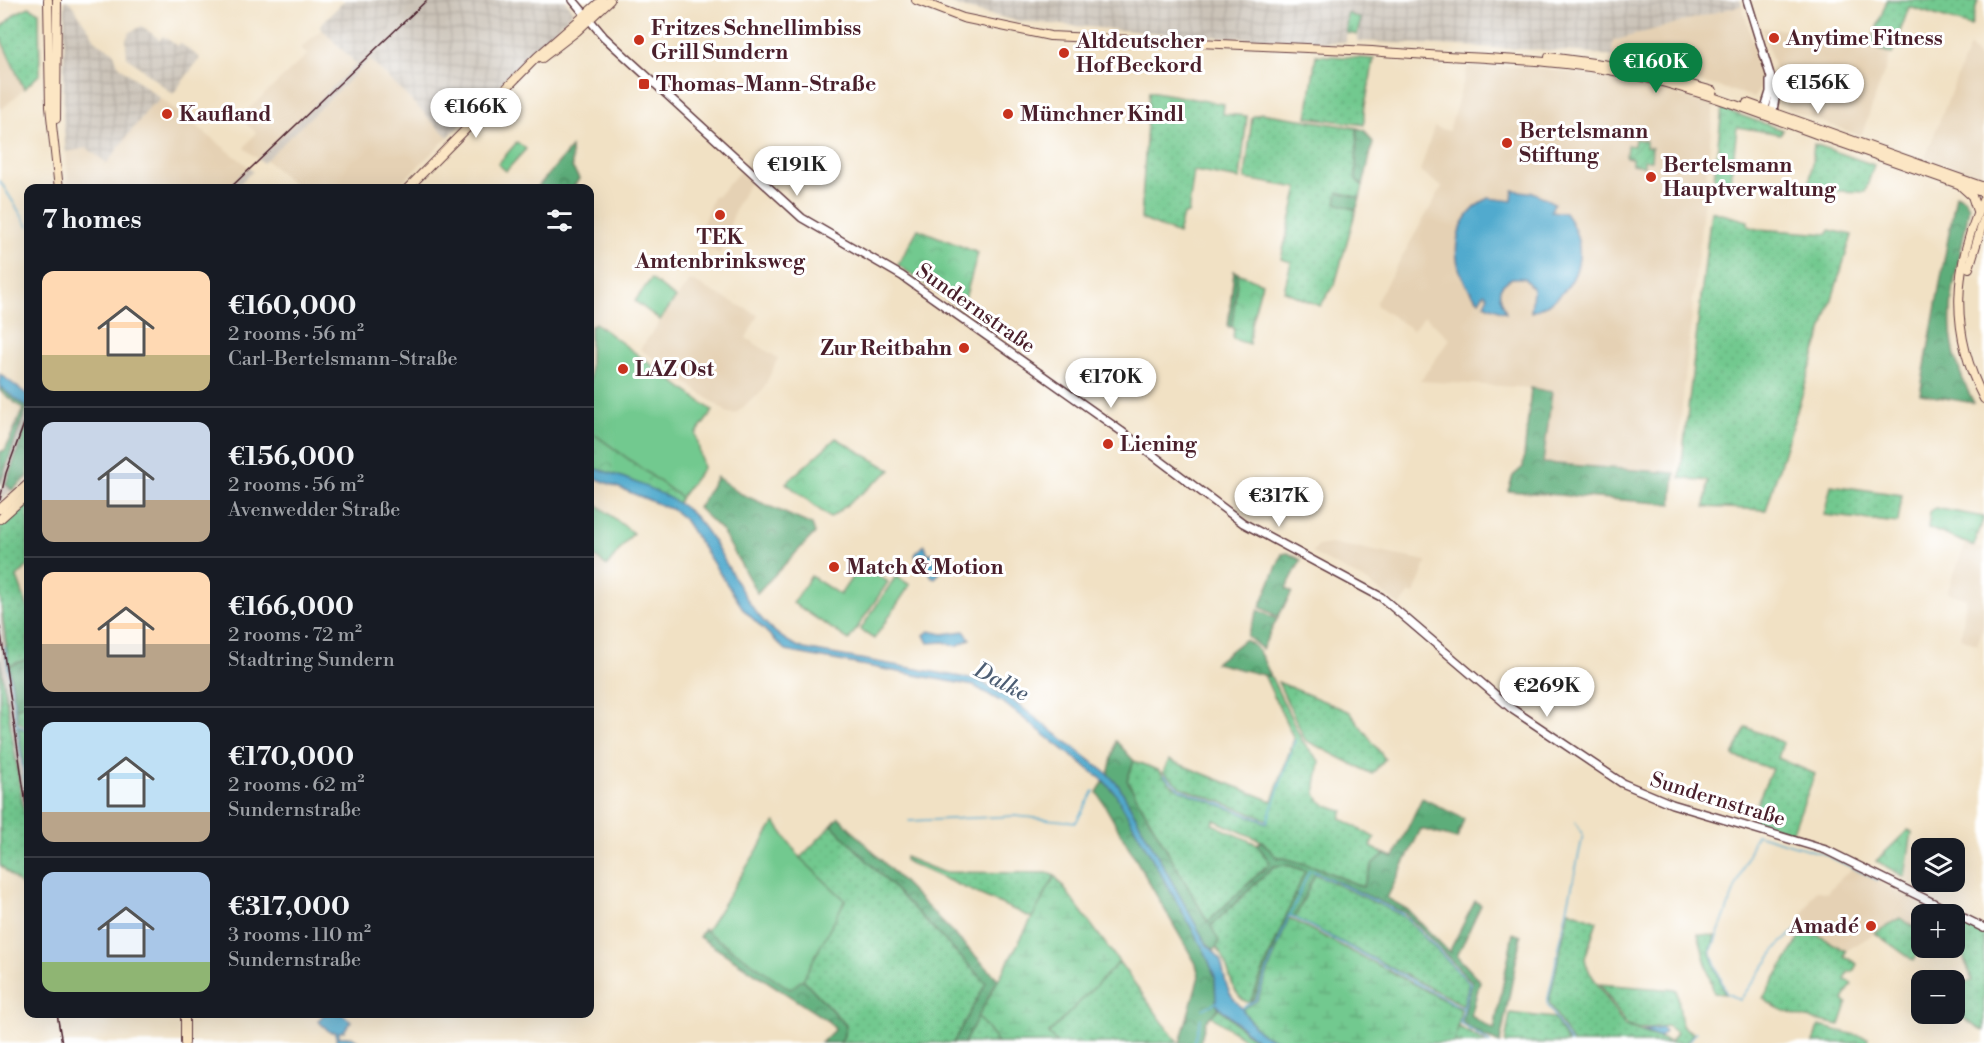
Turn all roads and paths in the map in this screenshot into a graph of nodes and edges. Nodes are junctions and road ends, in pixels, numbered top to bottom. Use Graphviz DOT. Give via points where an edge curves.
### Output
graph roads {
  1 [pos="48,0"];
  2 [pos="57,0"];
  3 [pos="573,0"];
  4 [pos="602,0"];
  5 [pos="610,0"];
  6 [pos="916,0"];
  7 [pos="1747,0"];
  8 [pos="586,18"];
  9 [pos="1768,113"];
  10 [pos="56,159"];
  11 [pos="1952,182"];
  12 [pos="58,184"];
  13 [pos="412,184"];
  14 [pos="1984,187"];
  15 [pos="1984,193"];
  16 [pos="1984,198"];
  17 [pos="1981,216"];
  18 [pos="1984,399"];
  19 [pos="24,488"];
  20 [pos="24,498"];
  21 [pos="0,509"];
  22 [pos="0,519"];
  23 [pos="1984,928"];
  24 [pos="185,1018"];
  25 [pos="185,1043"];
  1 -- 10 [label="main road" via="49,89"];
  2 -- 10 [label="main road"];
  3 -- 8 [label="street, Sundernstraße"];
  4 -- 8 [label="main road"];
  5 -- 8 [label="main road"];
  6 -- 9 [label="main road" via="963,18 1050,36 1422,54 1598,68"];
  7 -- 9 [label="street" via="1776,94"];
  8 -- 13 [label="main road" via="527,70"];
  8 -- 23 [label="street, Sundernstraße" via="802,218 902,276 1243,522 1381,597 1512,709 1622,783 1672,804 1826,850"];
  9 -- 11 [label="main road"];
  9 -- 14 [label="main road"];
  10 -- 12 [label="main road"];
  11 -- 15 [label="main road"];
  11 -- 17 [label="main road" via="1972,195"];
  16 -- 17 [label="main road"];
  17 -- 18 [label="main road" via="1964,292 1966,356"];
  19 -- 21 [label="main road"];
  20 -- 22 [label="main road"];
  24 -- 25 [label="main road"];
}
